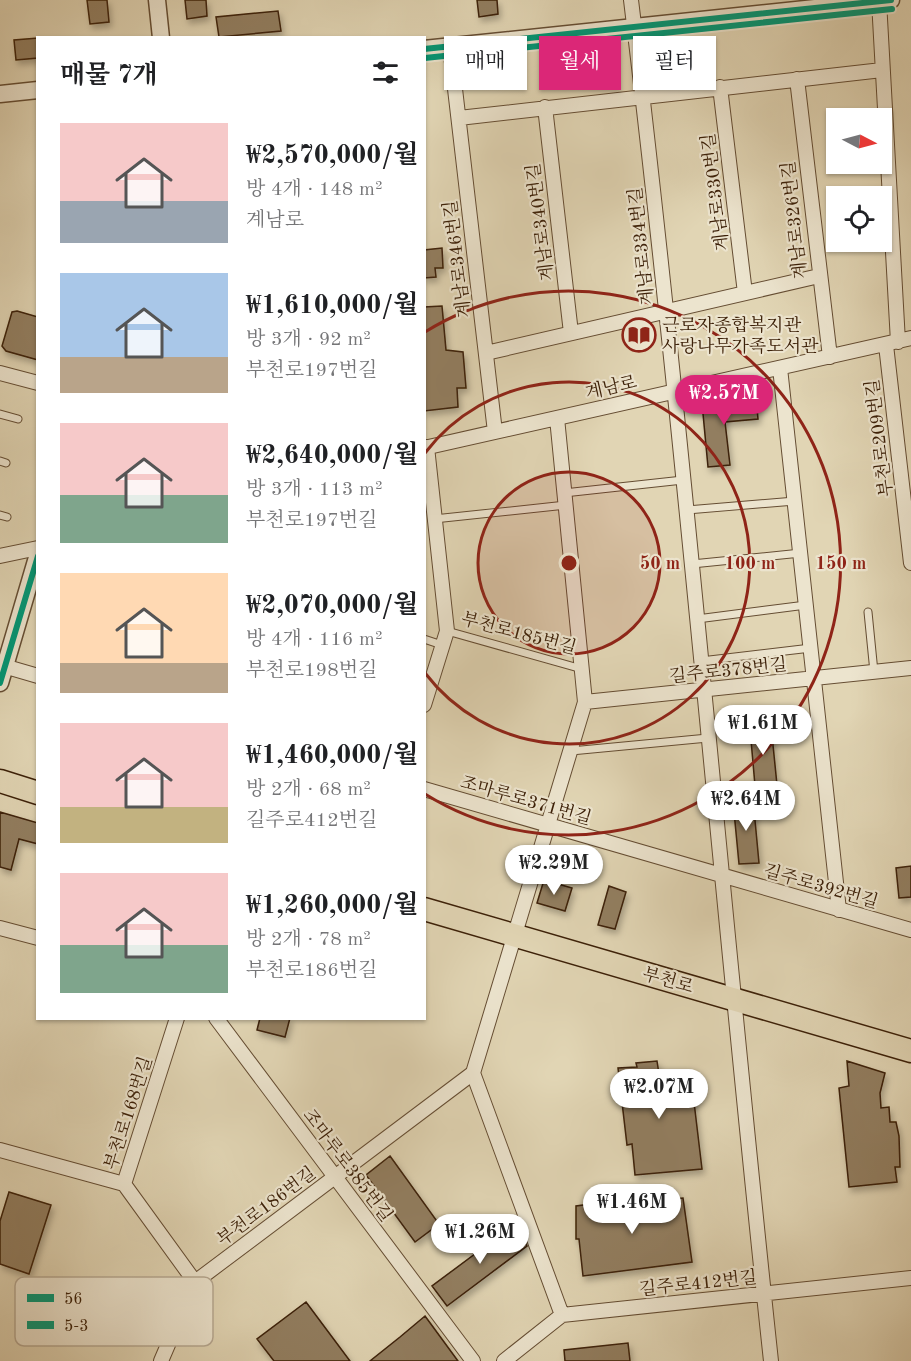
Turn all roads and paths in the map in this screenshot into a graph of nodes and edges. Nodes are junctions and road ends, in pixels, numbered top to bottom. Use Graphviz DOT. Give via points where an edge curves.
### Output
graph roads {
  1 [pos="156,0"];
  2 [pos="631,0"];
  3 [pos="885,1"];
  4 [pos="804,4"];
  5 [pos="634,26"];
  6 [pos="161,36"];
  7 [pos="527,38"];
  8 [pos="444,47"];
  9 [pos="426,49"];
  10 [pos="882,70"];
  11 [pos="797,79"];
  12 [pos="720,87"];
  13 [pos="36,90"];
  14 [pos="456,90"];
  15 [pos="0,94"];
  16 [pos="642,95"];
  17 [pos="545,108"];
  18 [pos="459,118"];
  19 [pos="819,276"];
  20 [pos="745,293"];
  21 [pos="666,310"];
  22 [pos="572,333"];
  23 [pos="898,342"];
  24 [pos="486,353"];
  25 [pos="830,357"];
  26 [pos="780,368"];
  27 [pos="0,373"];
  28 [pos="36,382"];
  29 [pos="675,392"];
  30 [pos="0,414"];
  31 [pos="557,418"];
  32 [pos="18,419"];
  33 [pos="495,432"];
  34 [pos="426,447"];
  35 [pos="683,480"];
  36 [pos="565,499"];
  37 [pos="795,501"];
  38 [pos="686,510"];
  39 [pos="434,519"];
  40 [pos="36,548"];
  41 [pos="801,553"];
  42 [pos="0,556"];
  43 [pos="36,561"];
  44 [pos="911,562"];
  45 [pos="692,564"];
  46 [pos="806,605"];
  47 [pos="868,612"];
  48 [pos="697,619"];
  49 [pos="445,638"];
  50 [pos="426,639"];
  51 [pos="811,648"];
  52 [pos="701,661"];
  53 [pos="911,668"];
  54 [pos="582,669"];
  55 [pos="2,672"];
  56 [pos="874,672"];
  57 [pos="36,676"];
  58 [pos="814,679"];
  59 [pos="704,691"];
  60 [pos="426,699"];
  61 [pos="585,702"];
  62 [pos="708,738"];
  63 [pos="570,751"];
  64 [pos="0,781"];
  65 [pos="426,790"];
  66 [pos="36,792"];
  67 [pos="548,825"];
  68 [pos="721,876"];
  69 [pos="426,910"];
  70 [pos="839,910"];
  71 [pos="0,928"];
  72 [pos="911,930"];
  73 [pos="514,935"];
  74 [pos="36,937"];
  75 [pos="732,999"];
  76 [pos="176,1020"];
  77 [pos="217,1020"];
  78 [pos="911,1051"];
  79 [pos="473,1073"];
  80 [pos="0,1149"];
  81 [pos="335,1177"];
  82 [pos="124,1184"];
  83 [pos="191,1277"];
  84 [pos="202,1277"];
  85 [pos="911,1278"];
  86 [pos="764,1295"];
  87 [pos="562,1315"];
  88 [pos="167,1346"];
  89 [pos="161,1361"];
  90 [pos="473,1361"];
  91 [pos="504,1361"];
  92 [pos="771,1361"];
  1 -- 6 [label="street"];
  2 -- 5 [label="street, 계남로334번길"];
  3 -- 4 [label="street"];
  3 -- 10 [label="street, 부천로209번길"];
  4 -- 5 [label="street"];
  5 -- 7 [label="street"];
  5 -- 16 [label="street, 계남로334번길"];
  8 -- 9 [label="street"];
  10 -- 11 [label="street"];
  10 -- 23 [label="street, 부천로209번길"];
  11 -- 12 [label="street"];
  11 -- 19 [label="street, 계남로326번길"];
  12 -- 16 [label="street"];
  12 -- 20 [label="street, 계남로330번길"];
  13 -- 15 [label="street"];
  14 -- 18 [label="street, 계남로346번길"];
  16 -- 17 [label="street"];
  16 -- 21 [label="street, 계남로334번길"];
  17 -- 18 [label="street"];
  17 -- 22 [label="street, 계남로340번길"];
  18 -- 24 [label="street, 계남로346번길"];
  19 -- 20 [label="street"];
  19 -- 25 [label="street, 계남로326번길"];
  20 -- 21 [label="street"];
  21 -- 22 [label="street"];
  21 -- 29 [label="street, 계남로334번길"];
  22 -- 24 [label="street"];
  23 -- 25 [label="street, 계남로"];
  23 -- 44 [label="street, 부천로209번길"];
  24 -- 33 [label="street, 계남로346번길"];
  25 -- 26 [label="street, 계남로"];
  26 -- 29 [label="street, 계남로"];
  26 -- 37 [label="street"];
  27 -- 28 [label="street"];
  29 -- 31 [label="street, 계남로"];
  29 -- 35 [label="street, 계남로334번길"];
  30 -- 32 [label="lane"];
  31 -- 33 [label="street, 계남로"];
  31 -- 36 [label="street, 부천로185번길"];
  33 -- 34 [label="street, 계남로"];
  34 -- 39 [label="street"];
  35 -- 36 [label="lane"];
  35 -- 38 [label="street, 계남로334번길"];
  36 -- 39 [label="lane"];
  36 -- 54 [label="street, 부천로185번길"];
  37 -- 38 [label="lane"];
  37 -- 41 [label="street"];
  38 -- 45 [label="street, 계남로334번길"];
  39 -- 49 [label="street"];
  40 -- 42 [label="street"];
  41 -- 45 [label="lane"];
  41 -- 46 [label="street"];
  43 -- 55 [label="street"];
  45 -- 48 [label="street, 계남로334번길"];
  46 -- 48 [label="lane"];
  46 -- 51 [label="street"];
  47 -- 56 [label="lane"];
  48 -- 52 [label="street, 계남로334번길"];
  49 -- 50 [label="lane, 부천로185번길"];
  49 -- 54 [label="lane, 부천로185번길"];
  49 -- 60 [label="street"];
  51 -- 52 [label="lane"];
  51 -- 58 [label="street"];
  52 -- 59 [label="street, 계남로334번길"];
  53 -- 56 [label="street, 길주로378번길"];
  54 -- 61 [label="street, 부천로185번길"];
  55 -- 57 [label="street"];
  56 -- 58 [label="street, 길주로378번길"];
  58 -- 59 [label="street, 길주로378번길"];
  58 -- 70 [label="street"];
  59 -- 61 [label="street, 길주로378번길"];
  59 -- 62 [label="street, 계남로334번길"];
  61 -- 63 [label="street, 부천로185번길"];
  62 -- 63 [label="lane"];
  62 -- 68 [label="street, 계남로334번길"];
  63 -- 67 [label="street, 부천로185번길"];
  64 -- 66 [label="main road"];
  65 -- 67 [label="street, 조마루로371번길"];
  67 -- 68 [label="street, 조마루로371번길"];
  67 -- 73 [label="street, 부천로185번길"];
  68 -- 70 [label="street, 길주로392번길"];
  68 -- 75 [label="street, 계남로334번길"];
  69 -- 73 [label="main road, 부천로"];
  70 -- 72 [label="street, 길주로392번길"];
  71 -- 74 [label="street"];
  73 -- 75 [label="main road, 부천로"];
  73 -- 79 [label="street"];
  75 -- 78 [label="main road, 부천로"];
  75 -- 86 [label="street, 계남로334번길"];
  76 -- 82 [label="street, 부천로168번길"];
  77 -- 81 [label="street, 조마루로385번길"];
  79 -- 81 [label="street, 부천로186번길"];
  79 -- 87 [label="street"];
  80 -- 82 [label="street"];
  81 -- 84 [label="street, 부천로186번길"];
  81 -- 90 [label="street, 조마루로385번길"];
  82 -- 83 [label="street"];
  85 -- 86 [label="street, 길주로412번길"];
  86 -- 87 [label="street, 길주로412번길"];
  86 -- 92 [label="street, 계남로334번길"];
  87 -- 91 [label="street"];
  88 -- 89 [label="street"];
}
